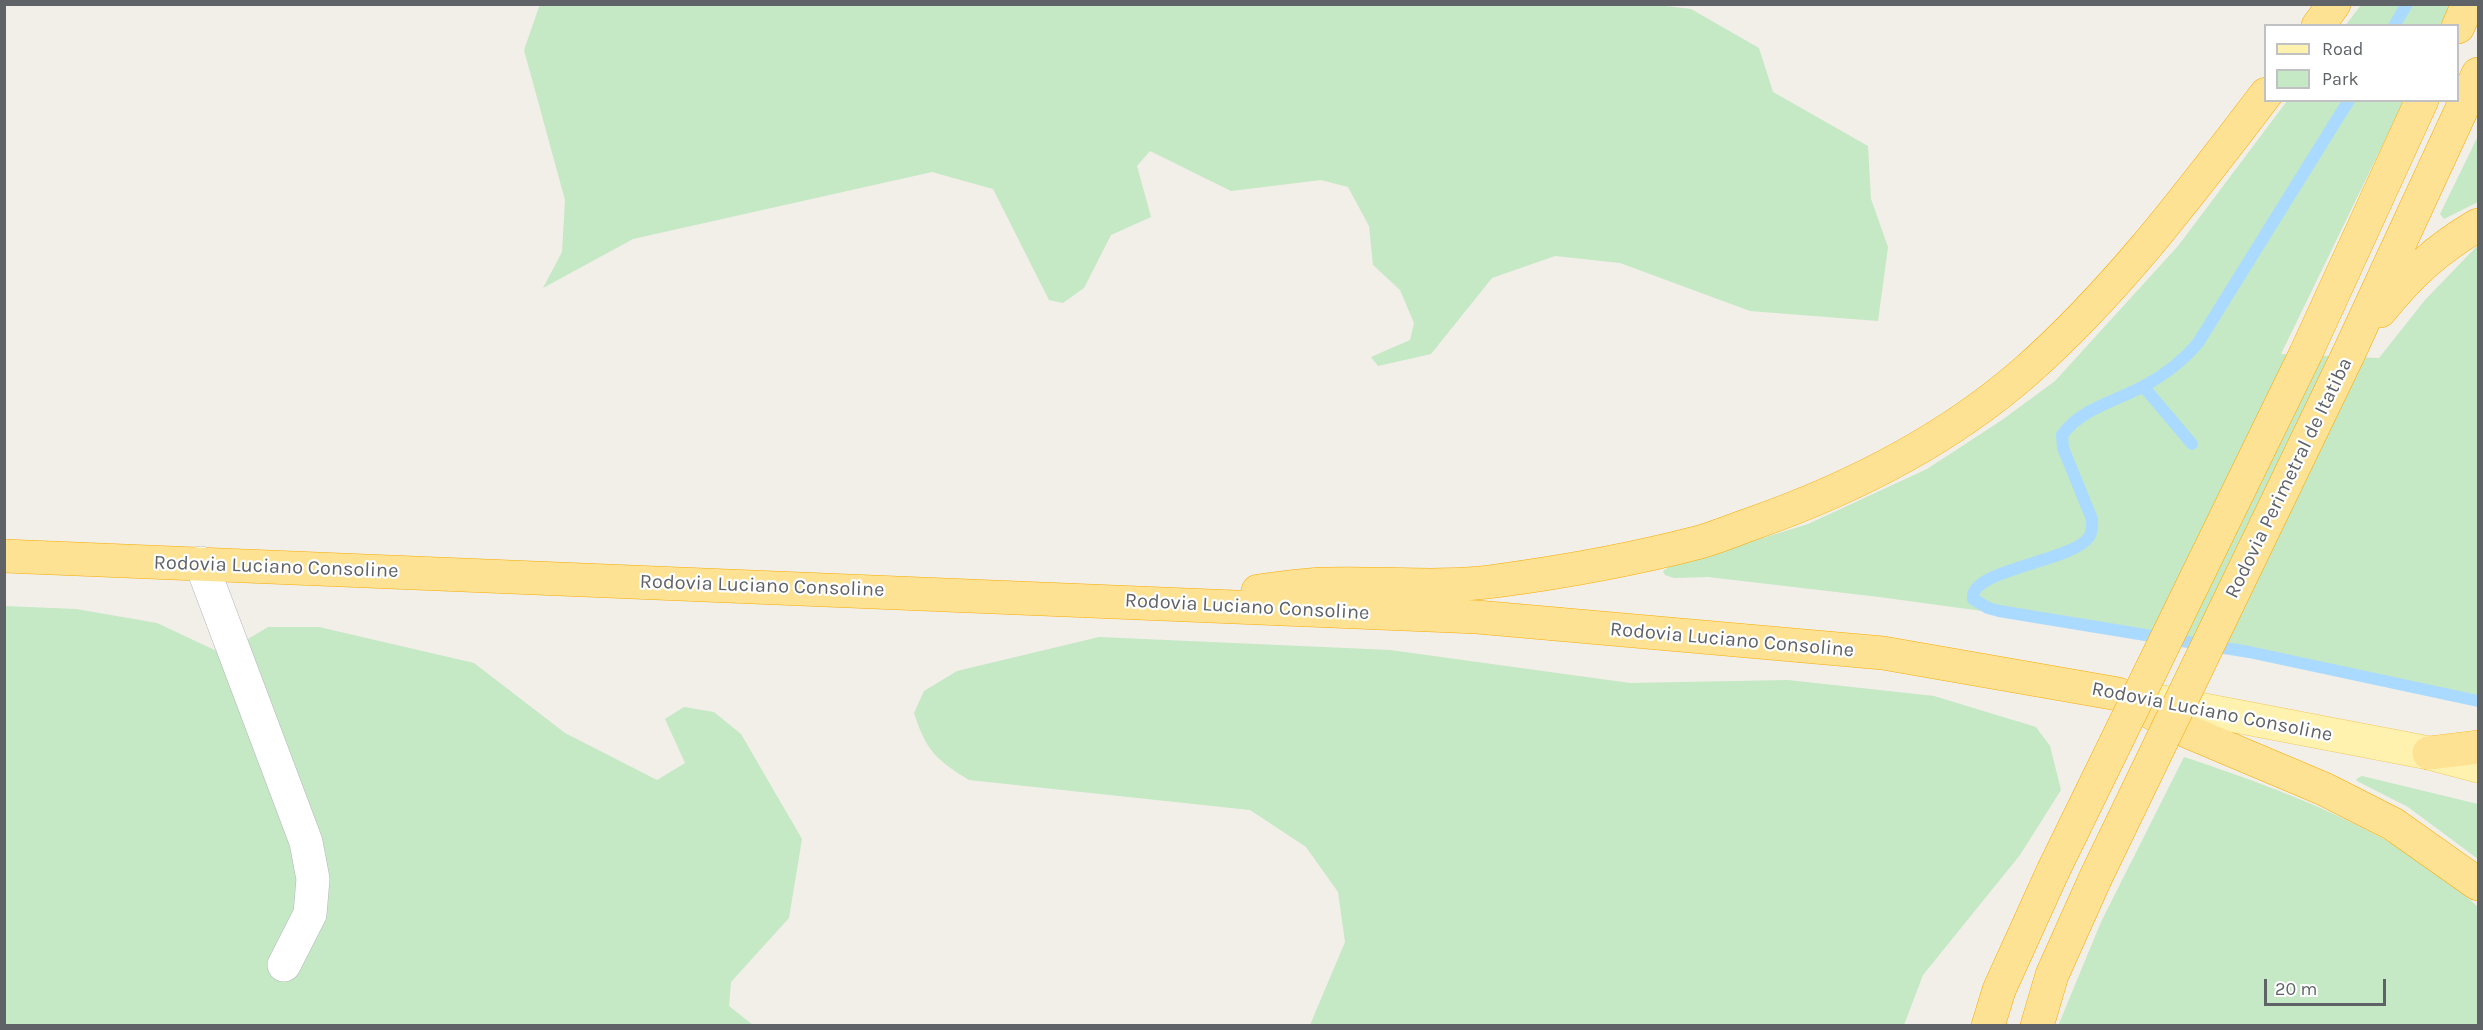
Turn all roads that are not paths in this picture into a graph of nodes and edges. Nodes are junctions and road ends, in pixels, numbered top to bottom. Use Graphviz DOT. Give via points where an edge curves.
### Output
graph roads {
  1 [pos="2334,4"];
  2 [pos="2468,4"];
  3 [pos="2319,24"];
  4 [pos="2458,24"];
  5 [pos="2478,74"];
  6 [pos="2264,95"];
  7 [pos="2421,102"];
  8 [pos="2478,225"];
  9 [pos="2351,349"];
  10 [pos="4,556"];
  11 [pos="201,563"];
  12 [pos="1203,605"];
  13 [pos="2118,694"];
  14 [pos="2478,747"];
  15 [pos="2429,753"];
  16 [pos="2478,766"];
  17 [pos="2478,884"];
  18 [pos="284,965"];
  19 [pos="1988,1026"];
  20 [pos="2037,1026"];
  1 -- 3 [label="highway"];
  2 -- 4 [label="highway"];
  5 -- 9 [label="highway, Rodovia Perimetral de Itatiba"];
  6 -- 12 [label="highway" via="2138,257 2024,373 1972,413 1853,483 1787,512 1701,542 1568,569 1494,582 1302,586 1258,591"];
  7 -- 19 [label="highway, Rodovia Perimetral de Itatiba, bridge" via="2306,353 2053,871 1999,990"];
  8 -- 9 [label="highway" via="2447,243 2402,285"];
  9 -- 20 [label="highway, Rodovia Perimetral de Itatiba, bridge" via="2095,879 2052,975"];
  10 -- 11 [label="highway, Rodovia Luciano Consoline"];
  11 -- 12 [label="highway, Rodovia Luciano Consoline"];
  11 -- 18 [label="street" via="306,842 313,879 310,914"];
  12 -- 13 [label="highway, Rodovia Luciano Consoline" via="1477,617 1883,653"];
  13 -- 15 [label="main road, Rodovia Luciano Consoline"];
  13 -- 17 [label="highway" via="2177,727 2324,789 2393,824"];
  14 -- 15 [label="highway"];
  15 -- 16 [label="main road, Rodovia Luciano Consoline"];
}
